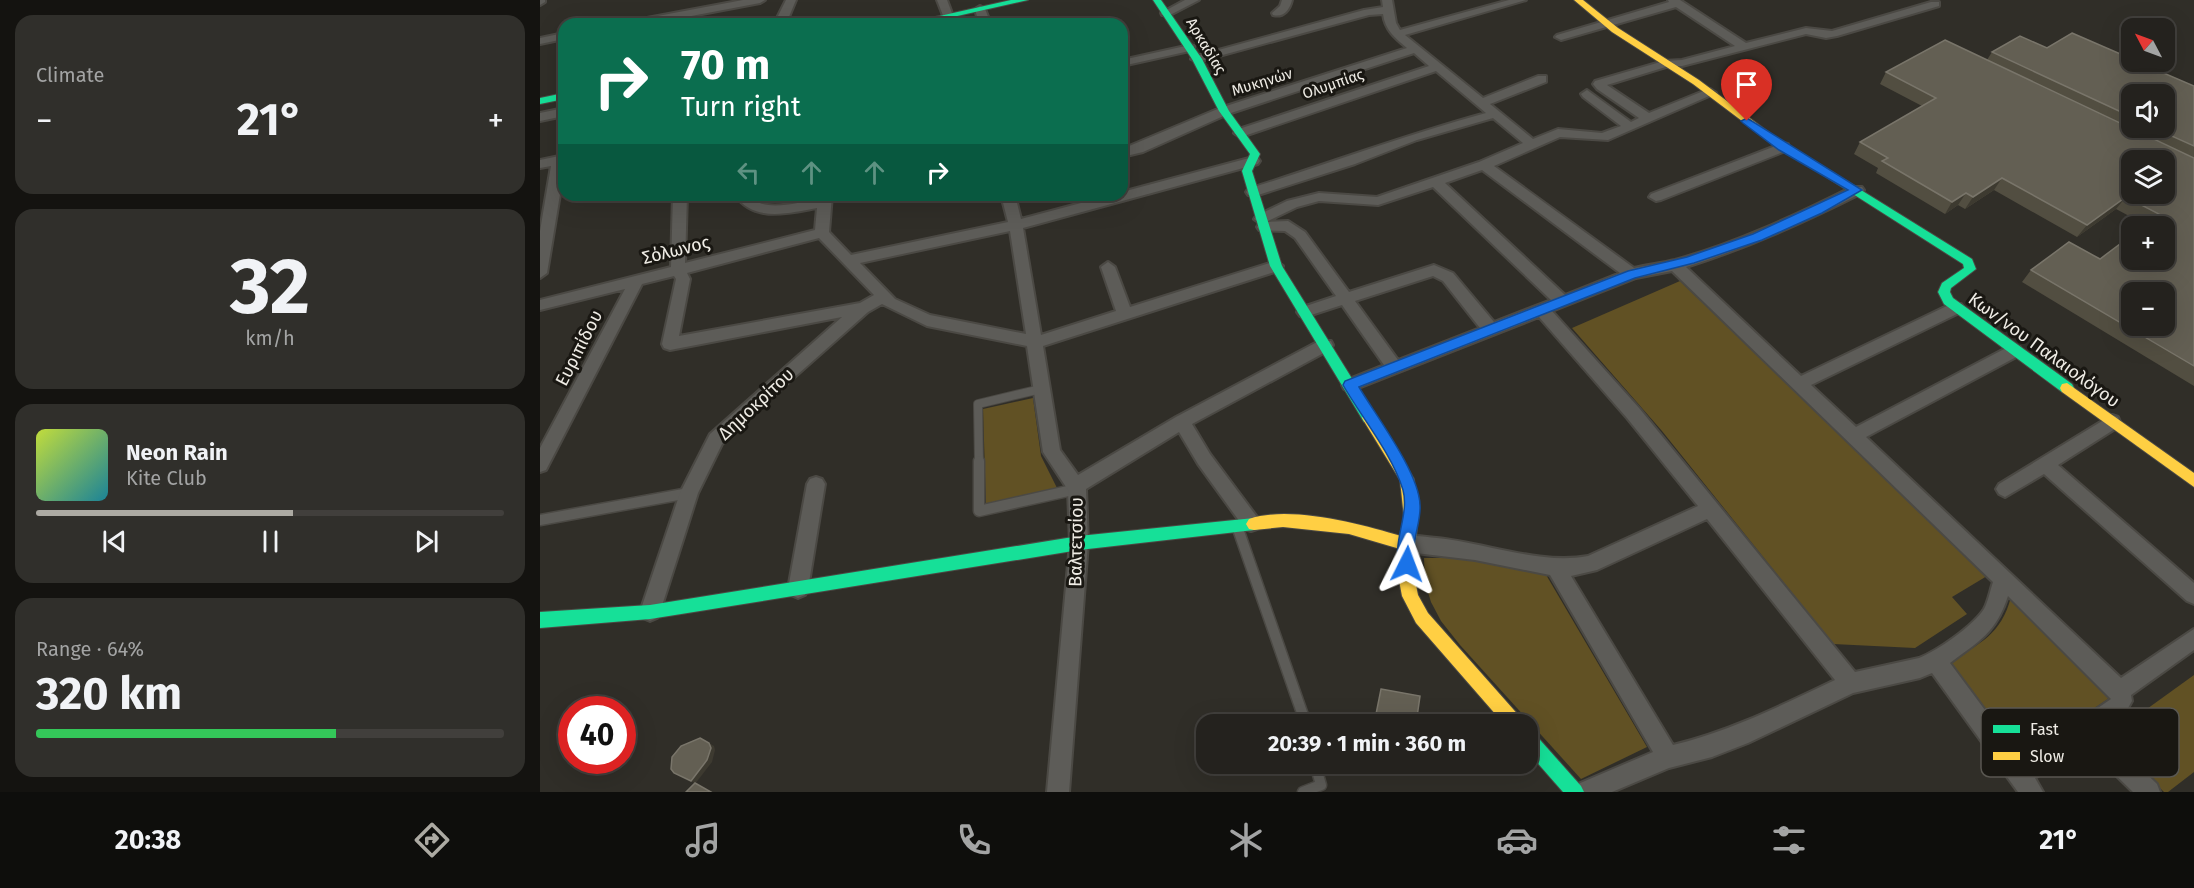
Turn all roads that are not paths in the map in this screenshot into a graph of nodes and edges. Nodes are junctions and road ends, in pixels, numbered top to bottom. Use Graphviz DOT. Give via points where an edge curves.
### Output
graph roads {
  1 [pos="760,0"];
  2 [pos="790,0"];
  3 [pos="942,0"];
  4 [pos="1024,0"];
  5 [pos="1157,0"];
  6 [pos="1194,0"];
  7 [pos="1287,0"];
  8 [pos="1521,0"];
  9 [pos="1578,0"];
  10 [pos="1675,1"];
  11 [pos="1935,4"];
  12 [pos="1387,5"];
  13 [pos="980,9"];
  14 [pos="1166,13"];
  15 [pos="1277,14"];
  16 [pos="948,16"];
  17 [pos="663,18"];
  18 [pos="782,18"];
  19 [pos="939,18"];
  20 [pos="983,18"];
  21 [pos="1606,24"];
  22 [pos="1397,34"];
  23 [pos="558,37"];
  24 [pos="1560,37"];
  25 [pos="540,41"];
  26 [pos="1744,47"];
  27 [pos="1415,49"];
  28 [pos="1193,53"];
  29 [pos="1128,62"];
  30 [pos="1668,63"];
  31 [pos="1437,67"];
  32 [pos="1542,79"];
  33 [pos="1710,93"];
  34 [pos="1587,94"];
  35 [pos="558,97"];
  36 [pos="540,101"];
  37 [pos="1482,103"];
  38 [pos="1224,111"];
  39 [pos="558,113"];
  40 [pos="1495,114"];
  41 [pos="540,117"];
  42 [pos="1648,118"];
  43 [pos="1630,127"];
  44 [pos="1240,133"];
  45 [pos="1533,145"];
  46 [pos="1783,147"];
  47 [pos="1128,152"];
  48 [pos="558,161"];
  49 [pos="1253,161"];
  50 [pos="540,164"];
  51 [pos="1484,165"];
  52 [pos="558,176"];
  53 [pos="1436,182"];
  54 [pos="1857,190"];
  55 [pos="1253,192"];
  56 [pos="1128,195"];
  57 [pos="1656,197"];
  58 [pos="680,201"];
  59 [pos="746,201"];
  60 [pos="816,201"];
  61 [pos="825,201"];
  62 [pos="1010,201"];
  63 [pos="1105,201"];
  64 [pos="1263,223"];
  65 [pos="1016,225"];
  66 [pos="822,233"];
  67 [pos="849,260"];
  68 [pos="1675,265"];
  69 [pos="1276,266"];
  70 [pos="1108,267"];
  71 [pos="678,270"];
  72 [pos="540,273"];
  73 [pos="1632,274"];
  74 [pos="636,281"];
  75 [pos="883,297"];
  76 [pos="1345,297"];
  77 [pos="1563,302"];
  78 [pos="540,305"];
  79 [pos="863,308"];
  80 [pos="1956,308"];
  81 [pos="1542,310"];
  82 [pos="1305,312"];
  83 [pos="1125,314"];
  84 [pos="1491,330"];
  85 [pos="1036,342"];
  86 [pos="1325,345"];
  87 [pos="2014,351"];
  88 [pos="1394,368"];
  89 [pos="1799,384"];
  90 [pos="1350,385"];
  91 [pos="1041,389"];
  92 [pos="1182,422"];
  93 [pos="2112,422"];
  94 [pos="1854,436"];
  95 [pos="2045,464"];
  96 [pos="540,465"];
  97 [pos="2194,481"];
  98 [pos="816,484"];
  99 [pos="1076,488"];
  100 [pos="2005,489"];
  101 [pos="689,493"];
  102 [pos="1710,509"];
  103 [pos="540,520"];
  104 [pos="1244,525"];
  105 [pos="1079,543"];
  106 [pos="1407,544"];
  107 [pos="1556,568"];
  108 [pos="2003,581"];
  109 [pos="798,589"];
  110 [pos="2194,595"];
  111 [pos="650,612"];
  112 [pos="540,620"];
  113 [pos="2194,638"];
  114 [pos="1936,661"];
  115 [pos="1851,683"];
  116 [pos="2120,691"];
  117 [pos="2117,708"];
  118 [pos="1303,714"];
  119 [pos="1506,714"];
  120 [pos="1981,722"];
  121 [pos="1538,750"];
  122 [pos="1668,757"];
  123 [pos="1318,774"];
  124 [pos="2134,777"];
  125 [pos="1058,792"];
  126 [pos="1303,792"];
  127 [pos="1575,792"];
  128 [pos="1586,792"];
  129 [pos="2149,792"];
  1 -- 17 [label="street"];
  2 -- 18 [label="street"];
  3 -- 16 [label="street"];
  4 -- 13 [label="street"];
  5 -- 14 [label="street, Αρκαδίας"];
  6 -- 14 [label="street"];
  7 -- 15 [label="street" via="1285,8"];
  8 -- 22 [label="street"];
  9 -- 21 [label="street, Κων/νου Παλαιολόγου"];
  10 -- 21 [label="street"];
  10 -- 26 [label="street"];
  11 -- 26 [label="street" via="1833,34 1806,31"];
  12 -- 22 [label="street" via="1390,23"];
  12 -- 28 [label="street" via="1276,39"];
  13 -- 16 [label="street"];
  13 -- 20 [label="street"];
  14 -- 28 [label="street, Αρκαδίας"];
  16 -- 19 [label="street"];
  21 -- 24 [label="street"];
  21 -- 30 [label="street, Κων/νου Παλαιολόγου"];
  22 -- 27 [label="street"];
  23 -- 25 [label="street"];
  26 -- 30 [label="street"];
  27 -- 31 [label="street"];
  27 -- 38 [label="street, Μυκηνών"];
  28 -- 29 [label="street"];
  28 -- 38 [label="street, Αρκαδίας"];
  30 -- 33 [label="street, Κων/νου Παλαιολόγου"];
  30 -- 42 [label="street" via="1599,84"];
  31 -- 37 [label="street"];
  31 -- 44 [label="street, Ολυμπίας"];
  32 -- 37 [label="street"];
  33 -- 42 [label="street"];
  33 -- 46 [label="street, Κων/νου Παλαιολόγου"];
  34 -- 43 [label="street"];
  35 -- 36 [label="street"];
  37 -- 40 [label="street"];
  38 -- 44 [label="street, Αρκαδίας"];
  38 -- 47 [label="street, Μυκηνών"];
  39 -- 41 [label="street"];
  40 -- 45 [label="street"];
  40 -- 55 [label="street" via="1412,137"];
  42 -- 43 [label="street"];
  43 -- 45 [label="street" via="1603,137 1558,133"];
  44 -- 49 [label="street, Αρκαδίας" via="1255,154"];
  45 -- 51 [label="street"];
  46 -- 54 [label="street, Κων/νου Παλαιολόγου"];
  46 -- 57 [label="street"];
  48 -- 50 [label="street"];
  49 -- 55 [label="street" via="1247,171"];
  49 -- 56 [label="street"];
  51 -- 53 [label="street"];
  51 -- 73 [label="street"];
  52 -- 72 [label="street"];
  53 -- 64 [label="street" via="1378,201 1309,199"];
  53 -- 77 [label="street"];
  54 -- 68 [label="street" via="1757,237"];
  54 -- 80 [label="street, Κων/νου Παλαιολόγου" via="1968,262 1970,269 1944,292"];
  55 -- 64 [label="street"];
  58 -- 71 [label="street"];
  59 -- 60 [label="street" via="754,208 786,208"];
  61 -- 66 [label="street"];
  62 -- 65 [label="street, Βαλτετσίου"];
  63 -- 65 [label="street"];
  64 -- 69 [label="street"];
  64 -- 76 [label="street" via="1295,230"];
  65 -- 67 [label="street"];
  65 -- 85 [label="street, Βαλτετσίου"];
  66 -- 67 [label="street"];
  66 -- 71 [label="street, Σόλωνος"];
  67 -- 75 [label="street"];
  68 -- 73 [label="street"];
  68 -- 89 [label="street"];
  69 -- 82 [label="street"];
  69 -- 83 [label="street"];
  70 -- 83 [label="street"];
  71 -- 74 [label="street, Σόλωνος"];
  71 -- 79 [label="street" via="683,279 670,344"];
  73 -- 77 [label="street"];
  74 -- 78 [label="street, Σόλωνος"];
  74 -- 96 [label="street, Ευριπίδου"];
  75 -- 79 [label="street, Δημοκρίτου"];
  75 -- 85 [label="street" via="927,320"];
  76 -- 82 [label="street"];
  76 -- 84 [label="street" via="1423,271 1439,271"];
  76 -- 88 [label="street"];
  77 -- 81 [label="street"];
  79 -- 101 [label="street, Δημοκρίτου" via="716,439"];
  80 -- 87 [label="street, Κων/νου Παλαιολόγου"];
  80 -- 89 [label="street"];
  81 -- 84 [label="street"];
  81 -- 102 [label="street"];
  82 -- 86 [label="street"];
  83 -- 85 [label="street"];
  84 -- 88 [label="street"];
  85 -- 91 [label="street, Βαλτετσίου"];
  86 -- 90 [label="street"];
  86 -- 92 [label="street"];
  87 -- 93 [label="street, Κων/νου Παλαιολόγου"];
  87 -- 94 [label="street"];
  88 -- 90 [label="street"];
  89 -- 94 [label="street"];
  90 -- 106 [label="street" via="1407,479 1413,506"];
  91 -- 99 [label="street, Βαλτετσίου" via="1052,452"];
  91 -- 99 [label="lane" via="978,404 979,511"];
  92 -- 99 [label="street"];
  92 -- 104 [label="street"];
  93 -- 95 [label="street"];
  93 -- 97 [label="street, Κων/νου Παλαιολόγου"];
  94 -- 108 [label="street"];
  95 -- 100 [label="street"];
  95 -- 110 [label="street"];
  98 -- 109 [label="street"];
  99 -- 105 [label="street, Βαλτετσίου"];
  101 -- 103 [label="lane"];
  101 -- 111 [label="street, Δημοκρίτου"];
  102 -- 107 [label="street" via="1590,564"];
  102 -- 115 [label="street"];
  104 -- 105 [label="street"];
  104 -- 106 [label="street" via="1283,521 1349,527"];
  104 -- 118 [label="lane"];
  105 -- 109 [label="street"];
  105 -- 125 [label="street, Βαλτετσίου"];
  106 -- 107 [label="street" via="1484,553"];
  106 -- 119 [label="street" via="1406,584 1422,618"];
  107 -- 122 [label="street"];
  108 -- 114 [label="street" via="1992,614 1980,628"];
  108 -- 116 [label="street"];
  109 -- 111 [label="street"];
  111 -- 112 [label="street"];
  113 -- 116 [label="street"];
  114 -- 115 [label="street"];
  114 -- 120 [label="street"];
  115 -- 122 [label="street" via="1748,732"];
  116 -- 117 [label="street" via="2122,700"];
  121 -- 127 [label="street"];
  122 -- 128 [label="street"];
  123 -- 126 [label="lane" via="1321,785"];
  124 -- 129 [label="street"];
}
